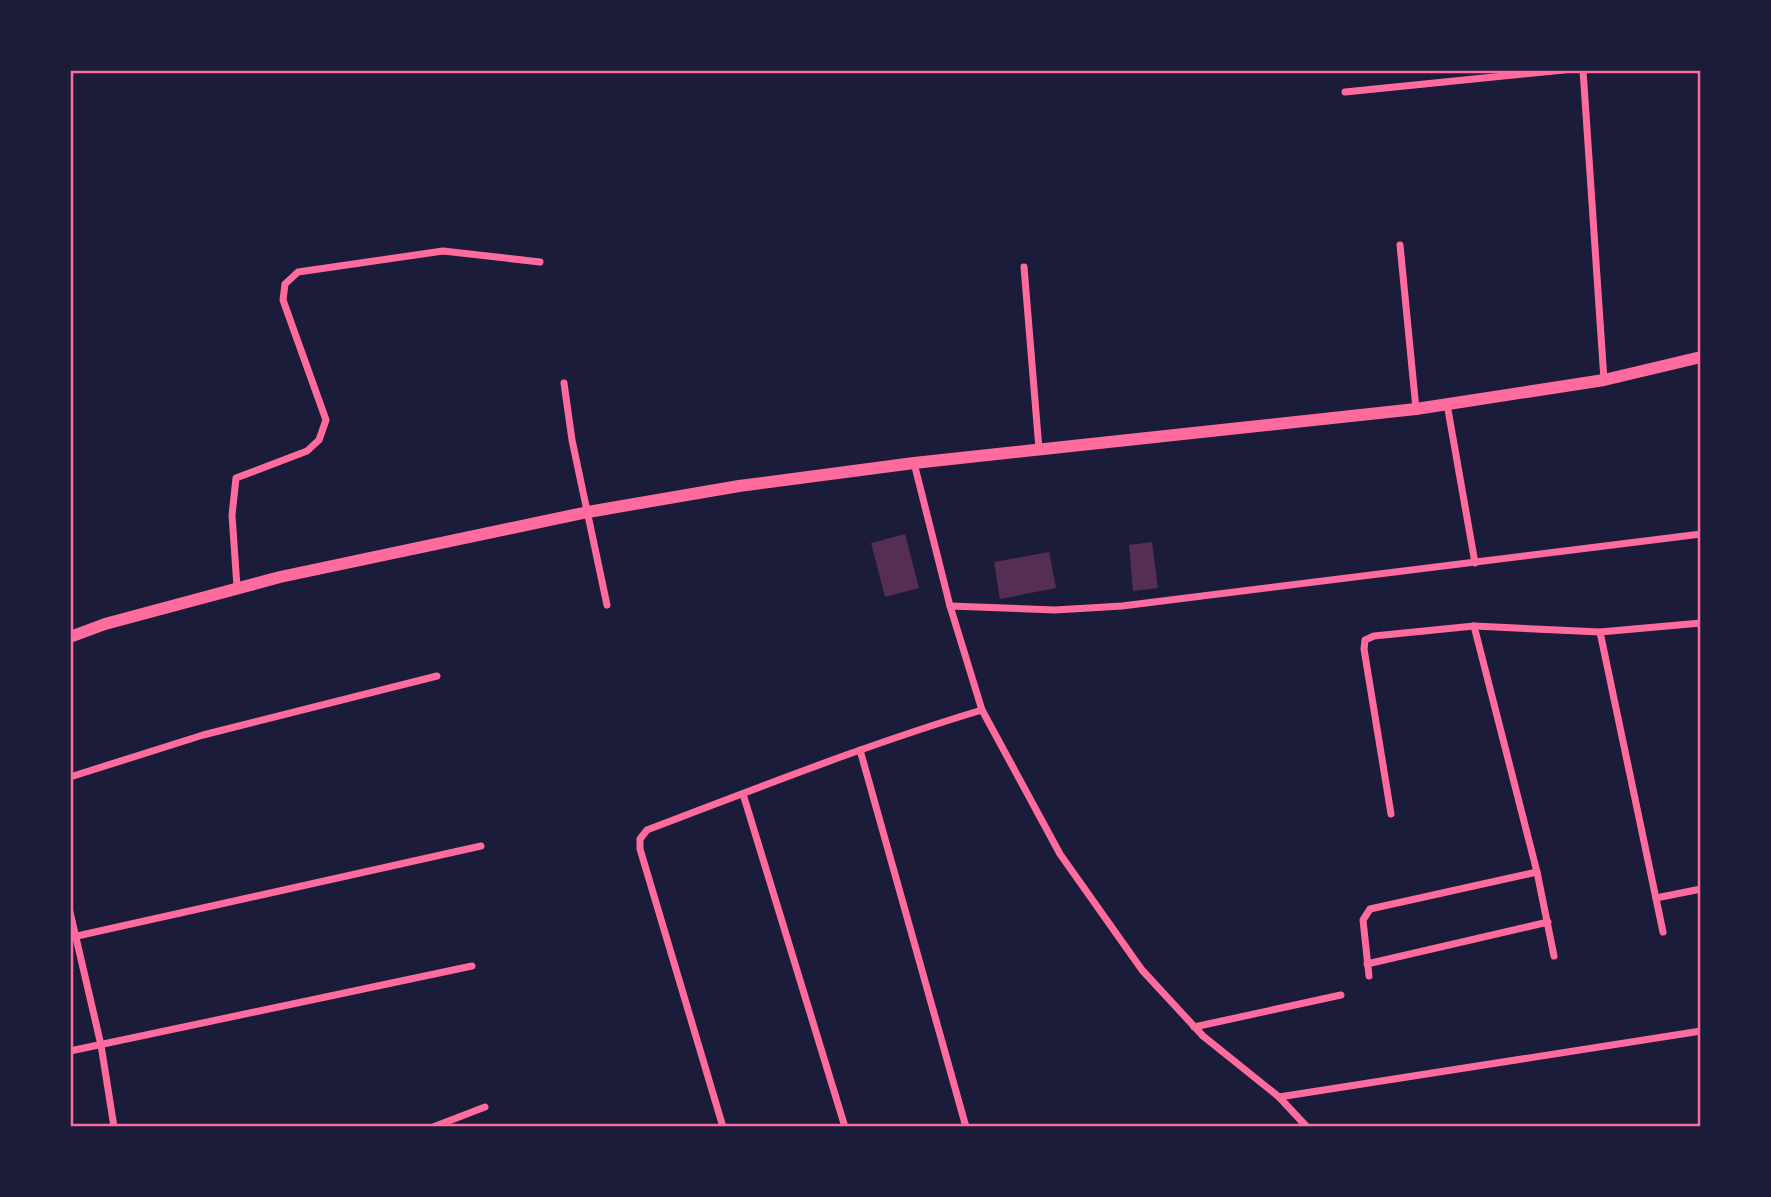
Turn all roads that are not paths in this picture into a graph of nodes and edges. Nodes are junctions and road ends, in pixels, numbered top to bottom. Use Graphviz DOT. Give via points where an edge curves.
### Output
graph roads {
  1 [pos="1564,70"];
  2 [pos="1583,70"];
  3 [pos="1345,92"];
  4 [pos="1400,244"];
  5 [pos="540,262"];
  6 [pos="1024,267"];
  7 [pos="1701,357"];
  8 [pos="1604,380"];
  9 [pos="564,383"];
  10 [pos="1447,403"];
  11 [pos="1416,409"];
  12 [pos="1039,449"];
  13 [pos="914,463"];
  14 [pos="588,512"];
  15 [pos="1701,534"];
  16 [pos="1475,563"];
  17 [pos="237,587"];
  18 [pos="607,605"];
  19 [pos="950,606"];
  20 [pos="1701,623"];
  21 [pos="1474,626"];
  22 [pos="1600,632"];
  23 [pos="70,637"];
  24 [pos="437,676"];
  25 [pos="982,710"];
  26 [pos="860,750"];
  27 [pos="70,777"];
  28 [pos="743,794"];
  29 [pos="1391,814"];
  30 [pos="481,846"];
  31 [pos="1537,872"];
  32 [pos="1701,889"];
  33 [pos="1656,898"];
  34 [pos="70,912"];
  35 [pos="1548,922"];
  36 [pos="1663,932"];
  37 [pos="77,936"];
  38 [pos="1554,956"];
  39 [pos="1367,964"];
  40 [pos="471,966"];
  41 [pos="1369,976"];
  42 [pos="1341,995"];
  43 [pos="1194,1027"];
  44 [pos="1701,1031"];
  45 [pos="101,1045"];
  46 [pos="70,1051"];
  47 [pos="1279,1097"];
  48 [pos="485,1107"];
  49 [pos="114,1127"];
  50 [pos="433,1127"];
  51 [pos="723,1127"];
  52 [pos="845,1127"];
  53 [pos="966,1127"];
  54 [pos="1307,1127"];
  1 -- 3 [label="street"];
  2 -- 8 [label="street"];
  4 -- 11 [label="street"];
  5 -- 17 [label="street" via="443,251 298,272 285,284 283,300 326,420 318,440 307,451 236,478 232,515"];
  6 -- 12 [label="street"];
  7 -- 8 [label="street"];
  8 -- 10 [label="street"];
  9 -- 14 [label="street"];
  10 -- 11 [label="street"];
  10 -- 16 [label="street"];
  11 -- 12 [label="street"];
  12 -- 13 [label="street"];
  13 -- 14 [label="street"];
  13 -- 19 [label="street"];
  14 -- 17 [label="street"];
  14 -- 18 [label="street"];
  15 -- 16 [label="street"];
  16 -- 19 [label="street" via="1122,606 1055,610"];
  17 -- 23 [label="street"];
  19 -- 25 [label="street"];
  20 -- 22 [label="street"];
  21 -- 22 [label="street"];
  21 -- 29 [label="street" via="1365,640"];
  21 -- 31 [label="street"];
  22 -- 33 [label="street"];
  24 -- 27 [label="street" via="203,735"];
  25 -- 26 [label="street"];
  25 -- 43 [label="street" via="1060,854 1142,970"];
  26 -- 28 [label="street"];
  26 -- 53 [label="street"];
  28 -- 51 [label="street" via="647,830 639,849"];
  28 -- 52 [label="street"];
  30 -- 37 [label="street"];
  31 -- 35 [label="street"];
  31 -- 39 [label="street" via="1370,909 1363,920"];
  32 -- 33 [label="street"];
  33 -- 36 [label="street"];
  34 -- 37 [label="street"];
  35 -- 38 [label="street"];
  35 -- 39 [label="street"];
  37 -- 45 [label="street"];
  39 -- 41 [label="street"];
  40 -- 45 [label="street"];
  42 -- 43 [label="street"];
  43 -- 47 [label="street"];
  44 -- 47 [label="street"];
  45 -- 46 [label="street"];
  45 -- 49 [label="street"];
  47 -- 54 [label="street"];
  48 -- 50 [label="street"];
}
